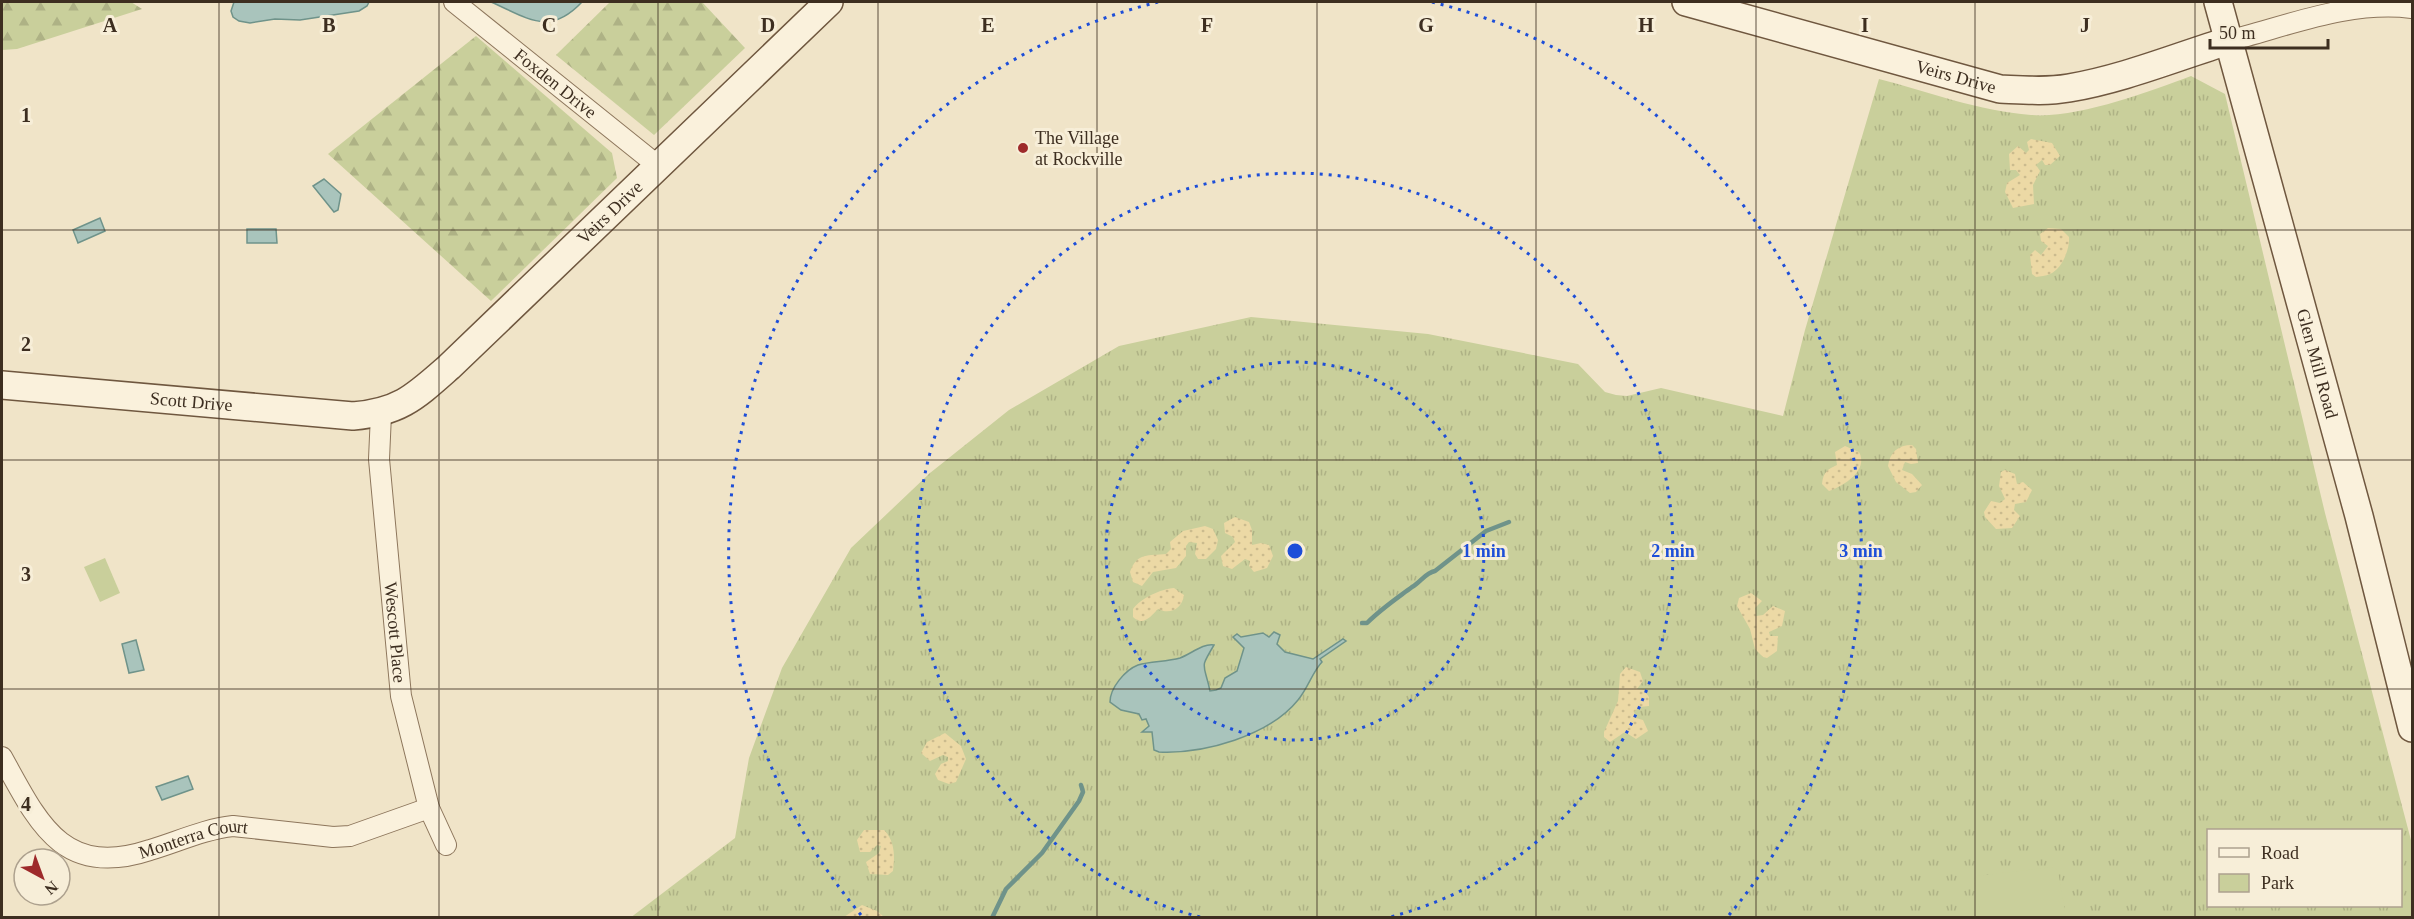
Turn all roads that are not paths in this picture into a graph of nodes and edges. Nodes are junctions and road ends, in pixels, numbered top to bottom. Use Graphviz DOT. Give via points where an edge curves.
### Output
graph roads {
  1 [pos="454,2"];
  2 [pos="829,2"];
  3 [pos="1686,2"];
  4 [pos="2218,2"];
  5 [pos="2412,8"];
  6 [pos="2228,41"];
  7 [pos="657,165"];
  8 [pos="2,385"];
  9 [pos="381,414"];
  10 [pos="2412,728"];
  11 [pos="2,757"];
  12 [pos="429,808"];
  13 [pos="446,844"];
  1 -- 7 [label="street, Foxden Drive"];
  2 -- 7 [label="street, Veirs Drive"];
  3 -- 6 [label="street, Veirs Drive" via="2000,88 2034,91 2109,78"];
  4 -- 6 [label="street, Glen Mill Road"];
  5 -- 6 [label="street" via="2353,8"];
  6 -- 10 [label="street, Glen Mill Road" via="2353,493"];
  7 -- 9 [label="street, Veirs Drive" via="449,367 423,390"];
  8 -- 9 [label="street, Scott Drive" via="285,412"];
  9 -- 12 [label="street, Wescott Place" via="379,459 401,696"];
  11 -- 12 [label="street, Monterra Court" via="46,832 71,849 107,859 136,855 234,826 315,836 350,836"];
  12 -- 13 [label="street, Wescott Place"];
}
